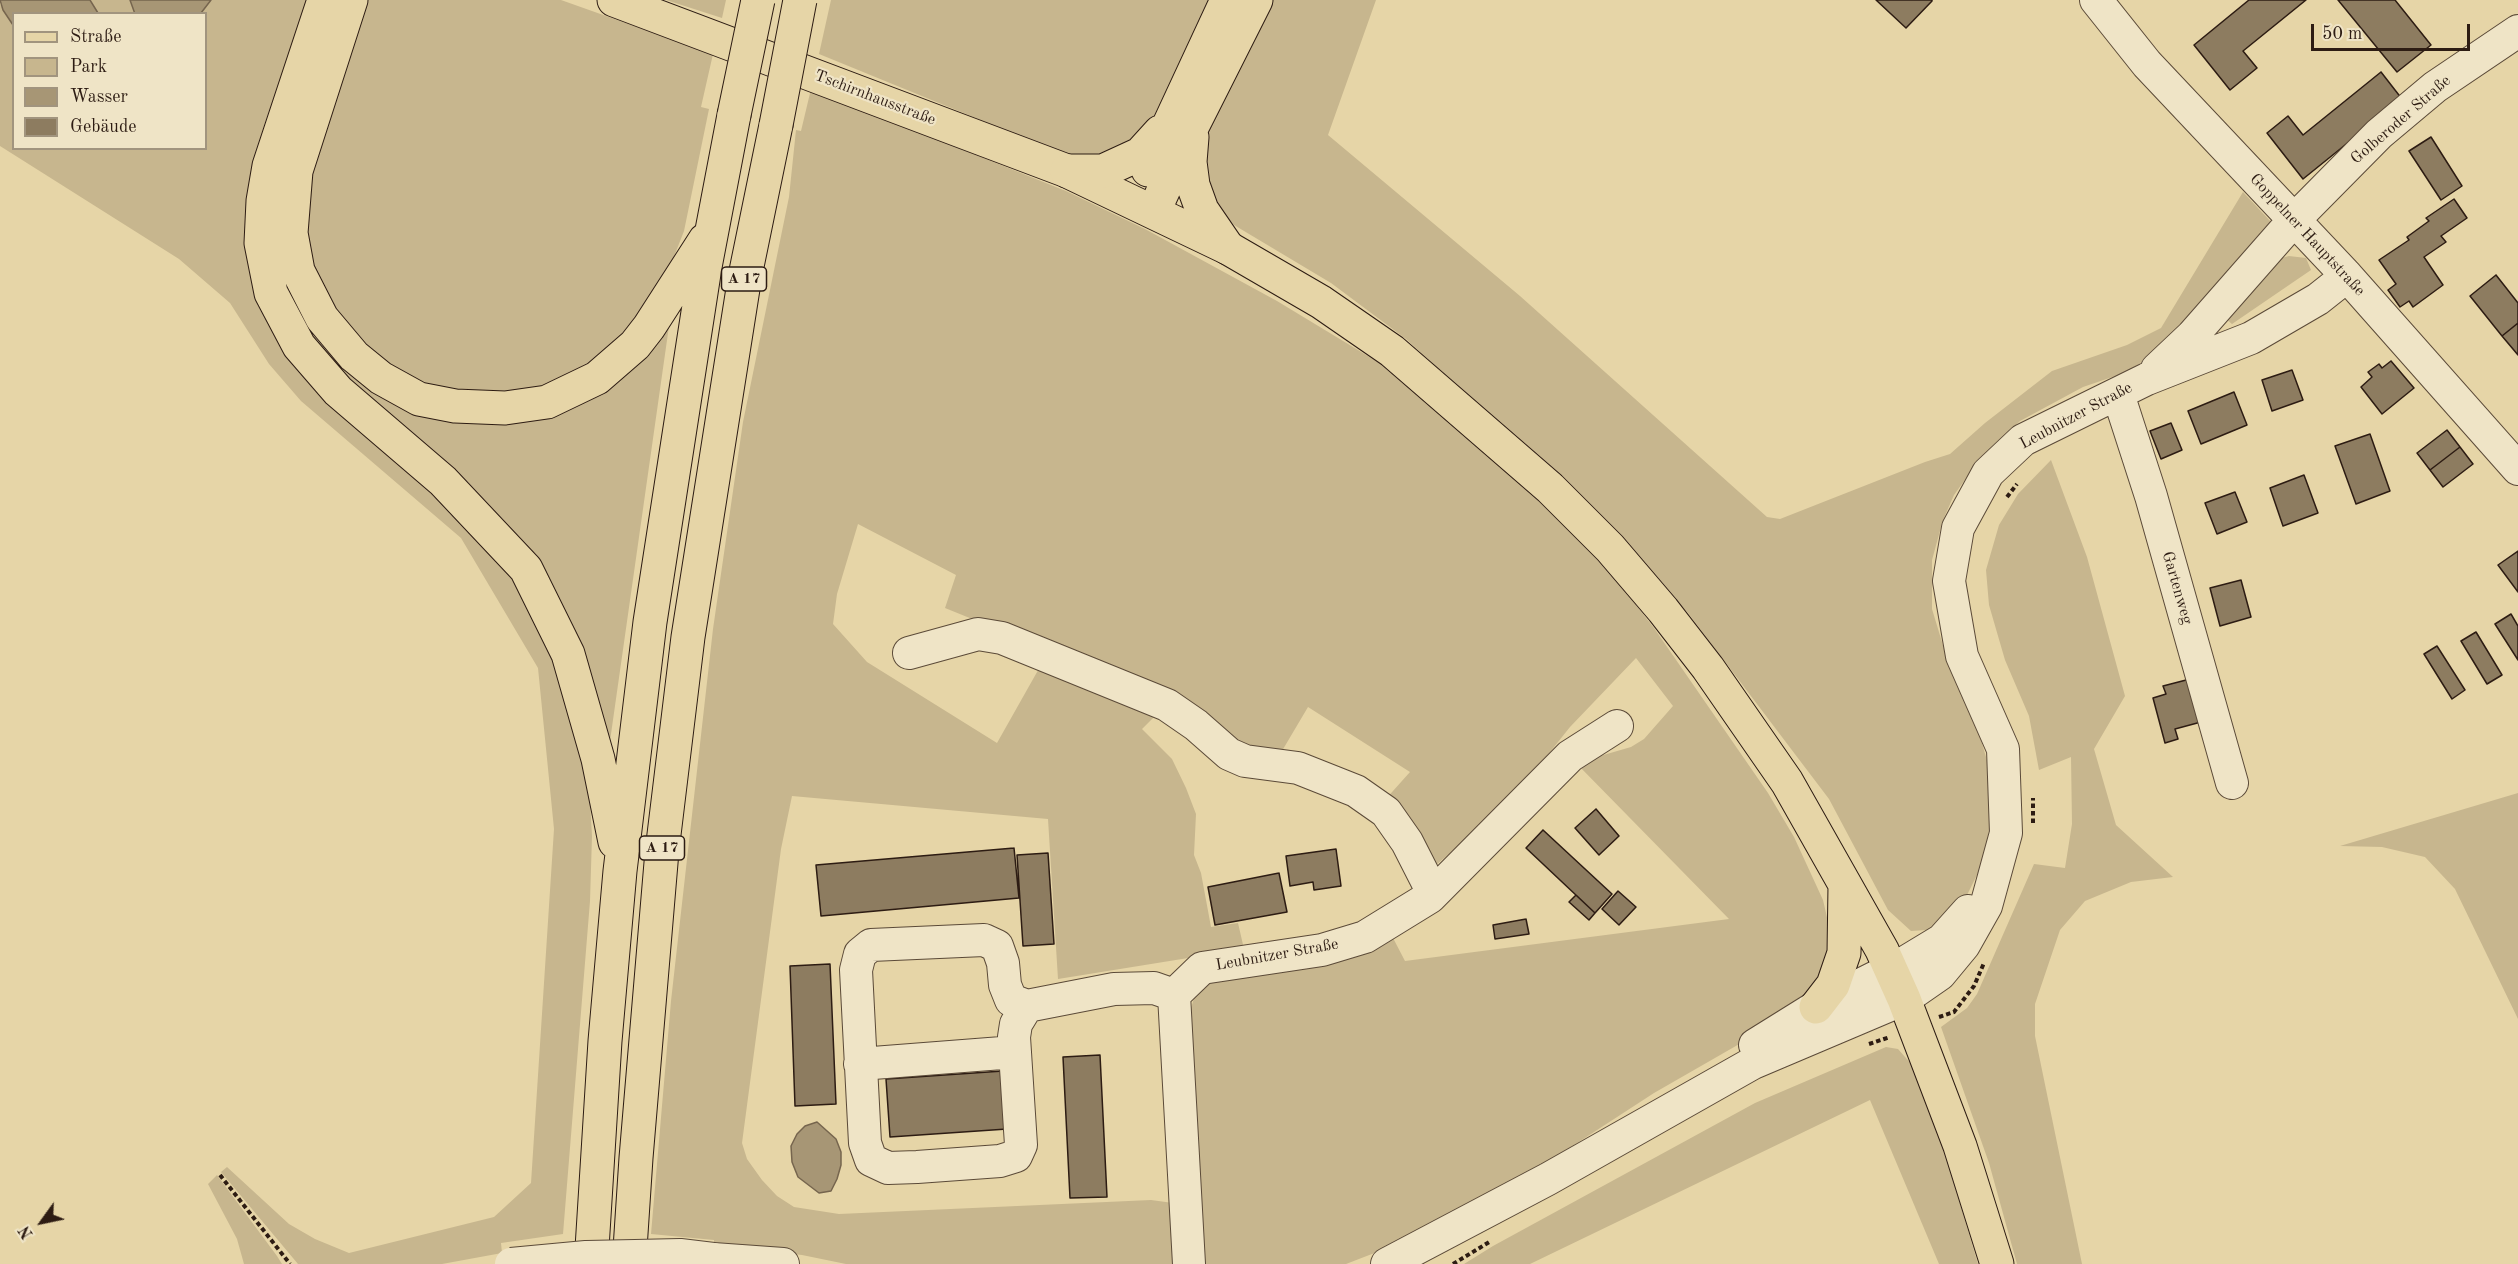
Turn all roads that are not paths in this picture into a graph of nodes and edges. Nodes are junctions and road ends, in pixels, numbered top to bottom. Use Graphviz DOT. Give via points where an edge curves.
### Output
graph roads {
  1 [pos="324,0"];
  2 [pos="351,0"];
  3 [pos="614,0"];
  4 [pos="758,0"];
  5 [pos="800,0"];
  6 [pos="1227,0"];
  7 [pos="1256,0"];
  8 [pos="2096,0"];
  9 [pos="2518,31"];
  10 [pos="1181,124"];
  11 [pos="1067,171"];
  12 [pos="1144,207"];
  13 [pos="2293,221"];
  14 [pos="712,228"];
  15 [pos="1228,248"];
  16 [pos="2347,276"];
  17 [pos="2147,379"];
  18 [pos="2118,394"];
  19 [pos="2513,454"];
  20 [pos="909,653"];
  21 [pos="1617,726"];
  22 [pos="2232,783"];
  23 [pos="620,871"];
  24 [pos="1996,871"];
  25 [pos="1845,885"];
  26 [pos="1433,893"];
  27 [pos="1890,969"];
  28 [pos="1174,995"];
  29 [pos="1904,999"];
  30 [pos="1027,1006"];
  31 [pos="1816,1007"];
  32 [pos="1015,1052"];
  33 [pos="860,1064"];
  34 [pos="1548,1179"];
  35 [pos="511,1264"];
  36 [pos="591,1264"];
  37 [pos="629,1264"];
  38 [pos="783,1264"];
  39 [pos="1188,1264"];
  40 [pos="1387,1264"];
  41 [pos="1997,1264"];
  1 -- 23 [label="main road" via="269,166 261,243 271,293 298,346 339,391 443,481 526,569 568,654 598,759"];
  2 -- 14 [label="main road" via="296,171 291,233 298,272 322,318 354,356 381,378 419,399 454,406 505,408 547,402 597,378 634,345"];
  3 -- 11 [label="main road, Tschirnhausstraße"];
  4 -- 14 [label="main road, A 17, bridge"];
  5 -- 37 [label="main road, A 17, bridge" via="743,287 687,637 662,851"];
  6 -- 10 [label="main road"];
  7 -- 10 [label="main road"];
  8 -- 13 [label="street, Goppelner Hauptstraße" via="2147,64"];
  9 -- 13 [label="street, Golberoder Straße" via="2435,87 2379,134"];
  10 -- 11 [label="main road" via="1140,154 1103,171"];
  10 -- 12 [label="main road"];
  10 -- 15 [label="main road" via="1192,185 1202,210"];
  11 -- 12 [label="main road, Tschirnhausstraße"];
  12 -- 15 [label="main road, Tschirnhausstraße"];
  13 -- 16 [label="street, Goppelner Hauptstraße"];
  13 -- 17 [label="street, Golberoder Straße" via="2192,336"];
  14 -- 23 [label="main road, A 17" via="650,622"];
  15 -- 25 [label="main road, Tschirnhausstraße" via="1321,302 1392,351 1550,488 1610,548 1663,610 1761,744"];
  16 -- 17 [label="street, Leubnitzer Straße" via="2318,299 2251,338"];
  16 -- 19 [label="street, Goppelner Hauptstraße"];
  17 -- 18 [label="street, Leubnitzer Straße"];
  18 -- 22 [label="street, Gartenweg"];
  18 -- 24 [label="street, Leubnitzer Straße" via="2022,440 1988,473 1958,528 1949,581 1962,656 2003,748 2006,833"];
  20 -- 26 [label="street" via="978,634 1002,638 1167,705 1229,754 1245,761 1298,768 1356,791 1386,812 1407,842"];
  21 -- 26 [label="street, Leubnitzer Straße" via="1570,756"];
  23 -- 36 [label="main road, A 17"];
  24 -- 27 [label="street" via="1978,900 1942,940"];
  24 -- 29 [label="street, Leubnitzer Straße" via="1986,906 1964,945 1940,974"];
  25 -- 27 [label="main road, Tschirnhausstraße"];
  25 -- 31 [label="main road" via="1844,953 1833,985"];
  26 -- 28 [label="street, Leubnitzer Straße" via="1365,937 1322,950 1202,968"];
  27 -- 29 [label="main road, Tschirnhausstraße"];
  27 -- 31 [label="street"];
  28 -- 30 [label="street" via="1155,988 1114,989"];
  28 -- 39 [label="street"];
  29 -- 34 [label="street, Leubnitzer Straße" via="1753,1063"];
  29 -- 41 [label="main road, Tschirnhausstraße" via="1960,1146"];
  30 -- 32 [label="street" via="1016,1024"];
  30 -- 33 [label="street" via="1011,1000 997,946 984,940 872,945 860,954 856,970"];
  31 -- 34 [label="street" via="1617,1125"];
  32 -- 33 [label="street"];
  32 -- 33 [label="street" via="1021,1145 1016,1156 1000,1161 888,1168 871,1160 865,1143"];
  34 -- 40 [label="street"];
  35 -- 38 [label="street, bridge" via="586,1257 680,1255"];
}
